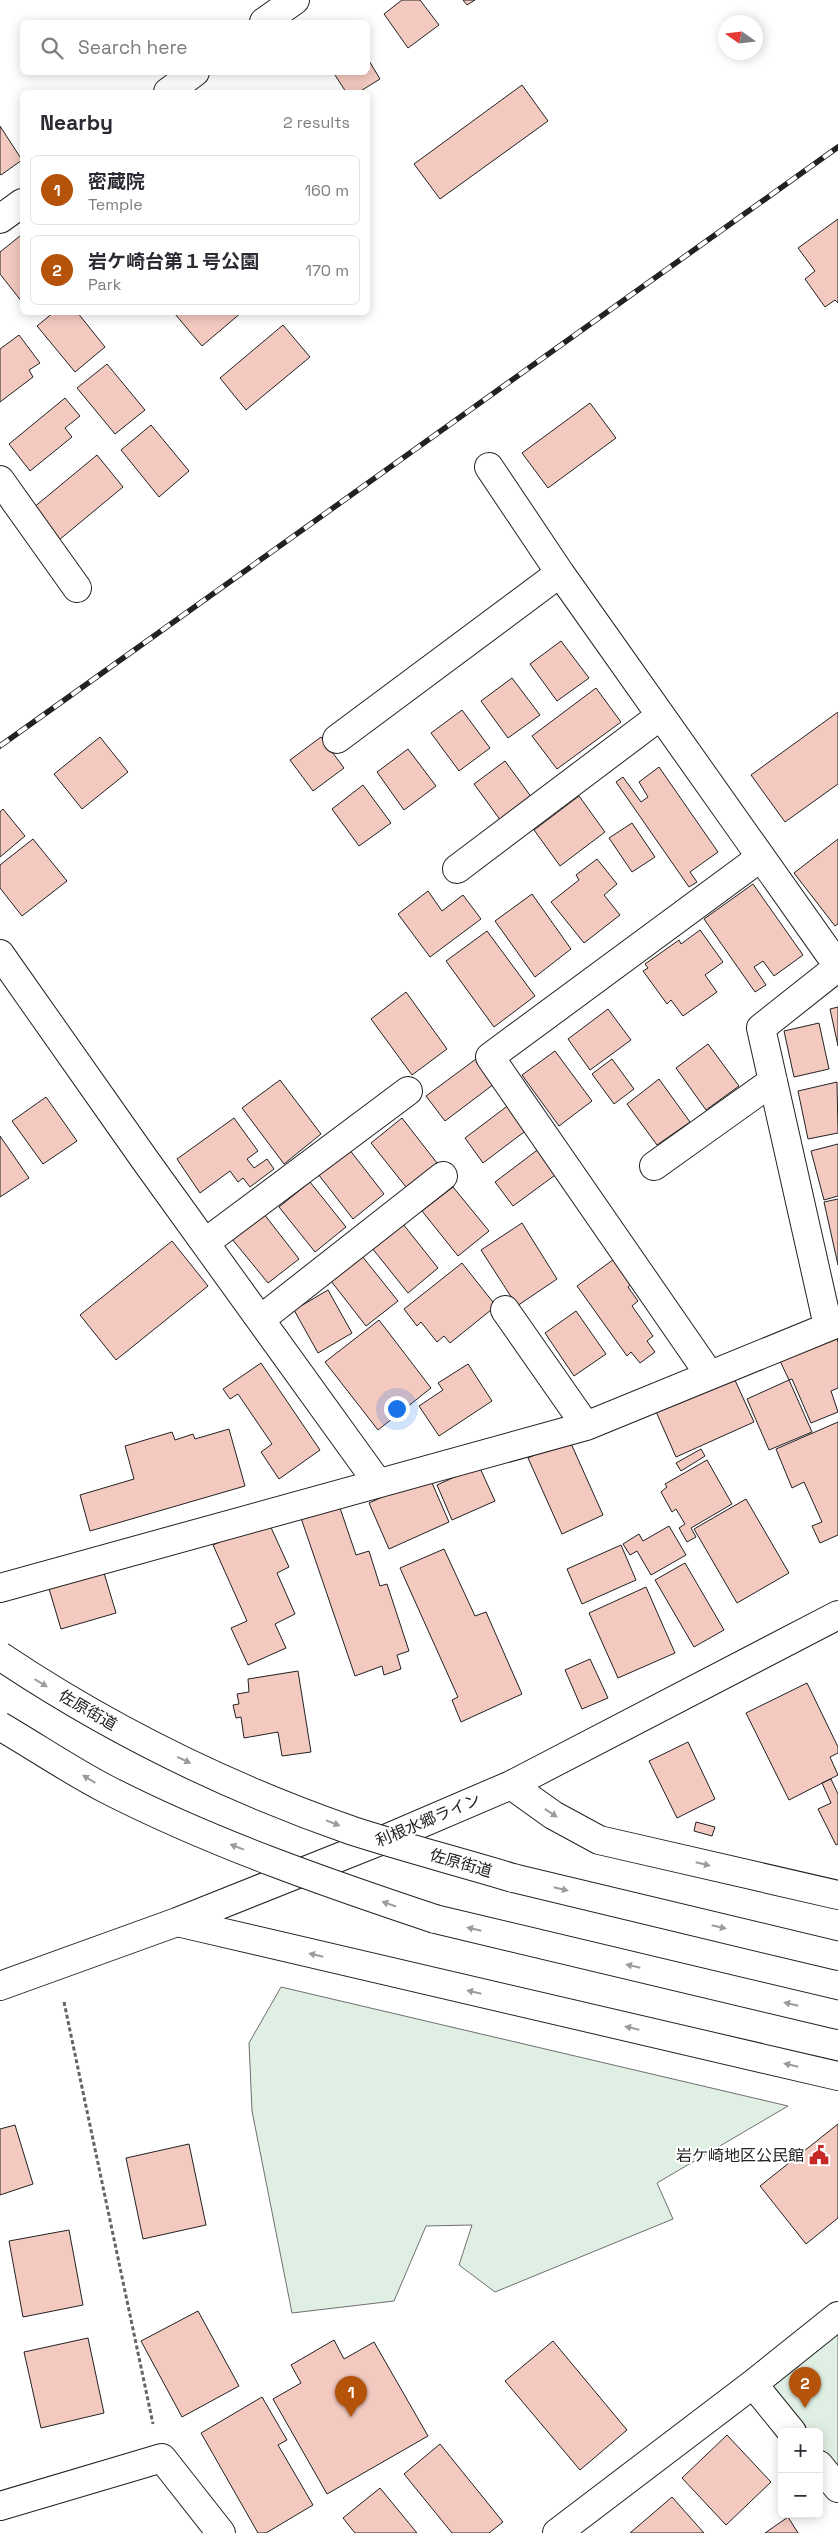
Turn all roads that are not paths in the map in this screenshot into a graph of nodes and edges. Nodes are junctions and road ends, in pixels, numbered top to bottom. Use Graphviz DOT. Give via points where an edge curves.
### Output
graph roads {
  1 [pos="295,0"];
  2 [pos="267,20"];
  3 [pos="191,75"];
  4 [pos="171,90"];
  5 [pos="20,204"];
  6 [pos="0,220"];
  7 [pos="489,467"];
  8 [pos="0,480"];
  9 [pos="560,573"];
  10 [pos="77,588"];
  11 [pos="660,716"];
  12 [pos="337,739"];
  13 [pos="761,857"];
  14 [pos="457,869"];
  15 [pos="0,954"];
  16 [pos="838,967"];
  17 [pos="773,1081"];
  18 [pos="408,1091"];
  19 [pos="654,1166"];
  20 [pos="443,1176"];
  21 [pos="206,1242"];
  22 [pos="505,1310"];
  23 [pos="261,1320"];
  24 [pos="833,1325"];
  25 [pos="709,1374"];
  26 [pos="586,1426"];
  27 [pos="378,1483"];
  28 [pos="0,1588"];
  29 [pos="838,1615"];
  30 [pos="0,1656"];
  31 [pos="0,1726"];
  32 [pos="511,1785"];
  33 [pos="838,1895"];
  34 [pos="177,1922"];
  35 [pos="838,1956"];
  36 [pos="0,1986"];
  37 [pos="838,2015"];
  38 [pos="838,2076"];
  39 [pos="838,2316"];
  40 [pos="753,2384"];
  41 [pos="789,2428"];
  42 [pos="823,2470"];
  43 [pos="838,2488"];
  44 [pos="0,2506"];
  45 [pos="221,2533"];
  46 [pos="557,2533"];
  1 -- 2 [label="main road"];
  3 -- 4 [label="main road"];
  5 -- 6 [label="main road"];
  7 -- 9 [label="main road"];
  8 -- 10 [label="main road"];
  9 -- 11 [label="main road"];
  9 -- 12 [label="main road"];
  11 -- 13 [label="main road"];
  11 -- 14 [label="main road"];
  13 -- 16 [label="main road"];
  13 -- 25 [label="main road" via="490,1057"];
  15 -- 21 [label="main road"];
  16 -- 17 [label="main road" via="761,1028"];
  17 -- 19 [label="main road"];
  17 -- 24 [label="main road"];
  18 -- 21 [label="main road"];
  20 -- 23 [label="main road"];
  21 -- 23 [label="main road"];
  22 -- 26 [label="main road"];
  23 -- 27 [label="main road"];
  24 -- 25 [label="main road"];
  25 -- 26 [label="main road"];
  26 -- 27 [label="main road"];
  27 -- 28 [label="main road"];
  29 -- 32 [label="main road, 利根水郷ライン"];
  30 -- 35 [label="main road, 佐原街道, one-way, bridge" via="139,1739 250,1791 353,1831 513,1878"];
  37 -- 31 [label="main road, one-way, bridge" via="435,1919 340,1887 221,1841 107,1790"];
  32 -- 33 [label="main road, one-way" via="553,1815 599,1840"];
  32 -- 34 [label="main road, 利根水郷ライン"];
  34 -- 36 [label="main road, 利根水郷ライン"];
  38 -- 34 [label="main road, one-way"];
  39 -- 40 [label="main road"];
  40 -- 41 [label="main road"];
  40 -- 46 [label="main road"];
  42 -- 43 [label="main road"];
  44 -- 45 [label="main road" via="162,2458"];
}
